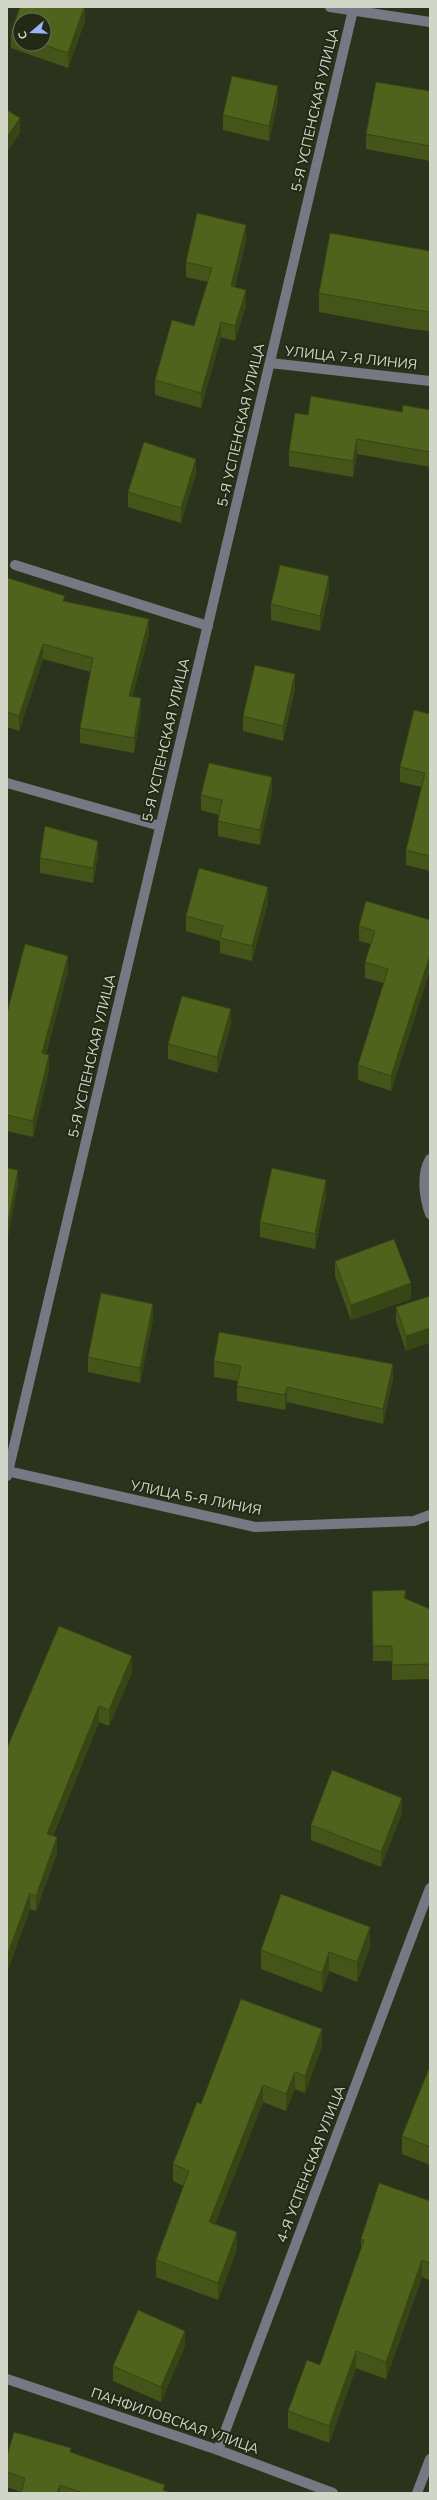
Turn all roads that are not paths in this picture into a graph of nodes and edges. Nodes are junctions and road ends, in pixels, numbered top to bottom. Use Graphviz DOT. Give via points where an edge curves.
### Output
graph roads {
  1 [pos="330,7"];
  2 [pos="353,10"];
  3 [pos="430,22"];
  4 [pos="270,363"];
  5 [pos="430,381"];
  6 [pos="15,565"];
  7 [pos="208,626"];
  8 [pos="7,783"];
  9 [pos="160,826"];
  10 [pos="430,1159"];
  11 [pos="430,1214"];
  12 [pos="7,1473"];
  13 [pos="430,1515"];
  14 [pos="430,1888"];
  15 [pos="7,2379"];
  16 [pos="218,2450"];
  17 [pos="430,2459"];
  18 [pos="333,2493"];
  19 [pos="417,2493"];
  1 -- 2 [label="street"];
  2 -- 3 [label="street"];
  2 -- 4 [label="street, 5-Я УСПЕНСКАЯ УЛИЦА"];
  4 -- 5 [label="street, УЛИЦА 7-Я ЛИНИЯ"];
  4 -- 7 [label="street, 5-Я УСПЕНСКАЯ УЛИЦА"];
  6 -- 7 [label="street"];
  7 -- 9 [label="street, 5-Я УСПЕНСКАЯ УЛИЦА"];
  8 -- 9 [label="street"];
  9 -- 12 [label="street, 5-Я УСПЕНСКАЯ УЛИЦА"];
  10 -- 11 [label="street" via="425,1168 426,1203"];
  12 -- 13 [label="street, УЛИЦА 5-Я ЛИНИЯ" via="255,1527 414,1521"];
  14 -- 16 [label="street, 4-Я УСПЕНСКАЯ УЛИЦА"];
  15 -- 16 [label="street, ПАНФИЛОВСКАЯ УЛИЦА"];
  16 -- 18 [label="street, ПАНФИЛОВСКАЯ УЛИЦА"];
  17 -- 19 [label="street"];
}
